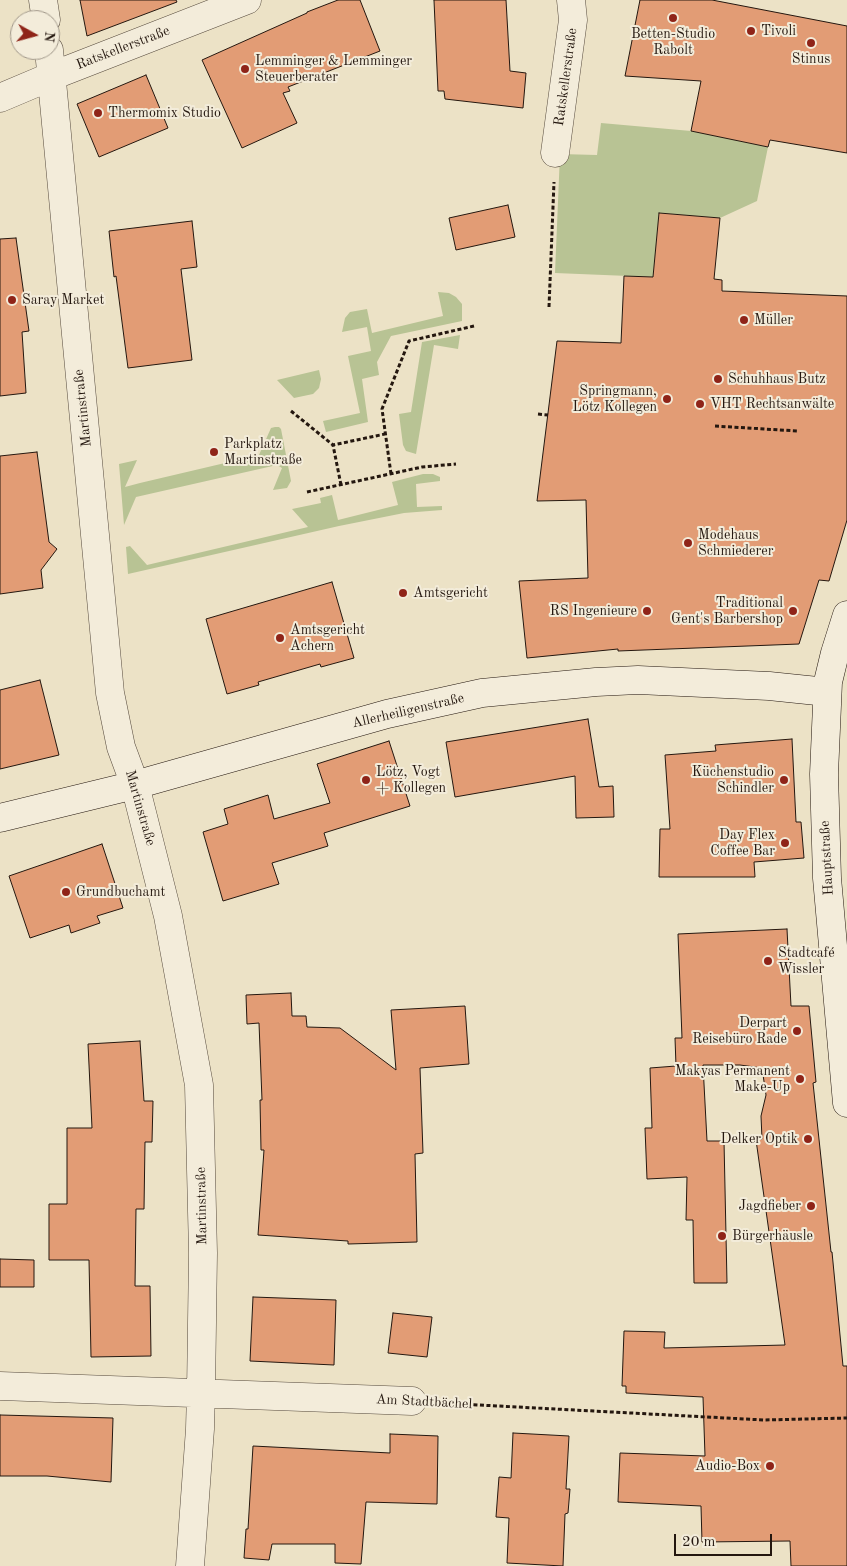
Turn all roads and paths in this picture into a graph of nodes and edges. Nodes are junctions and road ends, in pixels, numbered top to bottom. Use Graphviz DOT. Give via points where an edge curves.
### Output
graph roads {
  1 [pos="247,0"];
  2 [pos="571,0"];
  3 [pos="51,63"];
  4 [pos="0,98"];
  5 [pos="555,153"];
  6 [pos="548,307"];
  7 [pos="474,326"];
  8 [pos="291,411"];
  9 [pos="538,414"];
  10 [pos="548,415"];
  11 [pos="716,426"];
  12 [pos="797,431"];
  13 [pos="385,434"];
  14 [pos="333,445"];
  15 [pos="456,464"];
  16 [pos="391,474"];
  17 [pos="341,485"];
  18 [pos="307,492"];
  19 [pos="847,615"];
  20 [pos="827,692"];
  21 [pos="136,785"];
  22 [pos="0,818"];
  23 [pos="847,1103"];
  24 [pos="0,1386"];
  25 [pos="201,1392"];
  26 [pos="412,1401"];
  27 [pos="847,1418"];
  28 [pos="190,1566"];
  1 -- 3 [label="street, Ratskellerstraße"];
  2 -- 5 [label="street, Ratskellerstraße" via="573,20"];
  3 -- 4 [label="street, Ratskellerstraße"];
  3 -- 21 [label="street, Martinstraße" via="110,693 121,747"];
  5 -- 6 [label="path"];
  7 -- 13 [label="path" via="409,341 382,409"];
  8 -- 14 [label="path"];
  9 -- 10 [label="path"];
  11 -- 12 [label="path"];
  13 -- 14 [label="path"];
  13 -- 16 [label="path"];
  14 -- 17 [label="path"];
  15 -- 16 [label="path"];
  16 -- 17 [label="path"];
  17 -- 18 [label="path"];
  19 -- 20 [label="street, Hauptstraße"];
  20 -- 21 [label="street, Allerheiligenstraße" via="638,680 482,693 387,714"];
  20 -- 23 [label="street, Hauptstraße" via="824,774 827,878"];
  21 -- 22 [label="street, Allerheiligenstraße"];
  21 -- 25 [label="street, Martinstraße" via="168,916 199,1085 203,1253"];
  24 -- 25 [label="street, Am Stadtbächel"];
  25 -- 26 [label="street, Am Stadtbächel"];
  25 -- 28 [label="street, Martinstraße"];
  26 -- 27 [label="path, Am Stadtbächel" via="764,1420"];
}
